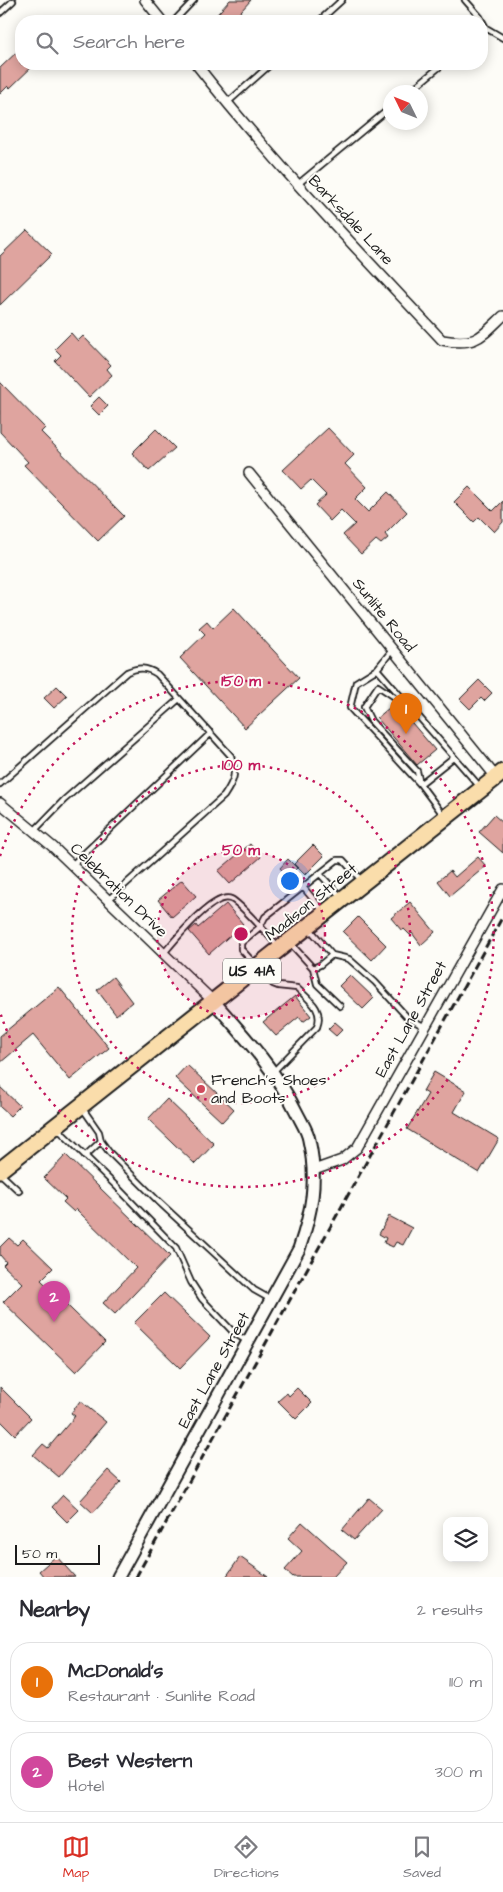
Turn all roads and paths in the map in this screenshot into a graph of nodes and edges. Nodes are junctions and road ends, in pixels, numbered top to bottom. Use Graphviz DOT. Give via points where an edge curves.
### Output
graph roads {
  1 [pos="145,0"];
  2 [pos="194,0"];
  3 [pos="342,0"];
  4 [pos="465,0"];
  5 [pos="12,1"];
  6 [pos="0,13"];
  7 [pos="157,15"];
  8 [pos="180,15"];
  9 [pos="326,15"];
  10 [pos="478,15"];
  11 [pos="488,31"];
  12 [pos="503,38"];
  13 [pos="201,70"];
  14 [pos="264,70"];
  15 [pos="436,70"];
  16 [pos="418,85"];
  17 [pos="227,103"];
  18 [pos="383,114"];
  19 [pos="297,185"];
  20 [pos="503,316"];
  21 [pos="248,473"];
  22 [pos="392,649"];
  23 [pos="377,669"];
  24 [pos="180,699"];
  25 [pos="412,709"];
  26 [pos="211,734"];
  27 [pos="454,757"];
  28 [pos="500,774"];
  29 [pos="0,784"];
  30 [pos="420,784"];
  31 [pos="482,788"];
  32 [pos="0,803"];
  33 [pos="445,818"];
  34 [pos="34,831"];
  35 [pos="72,865"];
  36 [pos="320,874"];
  37 [pos="363,882"];
  38 [pos="303,887"];
  39 [pos="503,889"];
  40 [pos="342,899"];
  41 [pos="108,900"];
  42 [pos="325,913"];
  43 [pos="260,927"];
  44 [pos="308,927"];
  45 [pos="285,945"];
  46 [pos="164,954"];
  47 [pos="332,955"];
  48 [pos="256,968"];
  49 [pos="313,968"];
  50 [pos="214,1002"];
  51 [pos="340,1006"];
  52 [pos="425,1027"];
  53 [pos="272,1072"];
  54 [pos="82,1106"];
  55 [pos="55,1126"];
  56 [pos="101,1141"];
  57 [pos="86,1156"];
  58 [pos="314,1170"];
  59 [pos="0,1171"];
  60 [pos="19,1191"];
  61 [pos="271,1300"];
  62 [pos="248,1342"];
  63 [pos="118,1577"];
  1 -- 7 [label="street"];
  2 -- 8 [label="lane"];
  3 -- 9 [label="lane"];
  4 -- 10 [label="lane"];
  5 -- 6 [label="lane"];
  11 -- 12 [label="lane"];
  13 -- 17 [label="street, Barksdale Lane"];
  14 -- 17 [label="lane"];
  15 -- 16 [label="lane"];
  17 -- 19 [label="street, Barksdale Lane"];
  18 -- 19 [label="lane"];
  19 -- 20 [label="street, Barksdale Lane" via="442,340 458,343 478,340"];
  21 -- 22 [label="street, Sunlite Road"];
  22 -- 23 [label="lane"];
  22 -- 28 [label="street, Sunlite Road"];
  23 -- 25 [label="lane"];
  23 -- 30 [label="lane" via="356,682 350,708"];
  24 -- 26 [label="lane"];
  24 -- 29 [label="lane" via="148,668 127,672"];
  24 -- 34 [label="lane" via="64,800"];
  25 -- 27 [label="lane"];
  25 -- 30 [label="lane" via="378,686 364,707 371,721 417,771"];
  26 -- 35 [label="lane"];
  26 -- 41 [label="lane" via="231,756 235,768 232,783 224,796"];
  27 -- 30 [label="lane"];
  27 -- 31 [label="lane"];
  28 -- 31 [label="main road, Madison Street / US 41A"];
  30 -- 33 [label="lane"];
  31 -- 33 [label="main road, Madison Street / US 41A"];
  32 -- 34 [label="street, Celebration Drive"];
  33 -- 37 [label="main road, Madison Street / US 41A"];
  34 -- 35 [label="street, Celebration Drive"];
  35 -- 41 [label="street, Celebration Drive"];
  36 -- 37 [label="lane" via="338,860 343,860"];
  36 -- 38 [label="lane"];
  36 -- 40 [label="lane"];
  37 -- 40 [label="main road, Madison Street / US 41A"];
  38 -- 42 [label="lane"];
  38 -- 43 [label="lane" via="265,918"];
  39 -- 52 [label="street, East Lane Street"];
  40 -- 42 [label="main road, Madison Street / US 41A"];
  41 -- 46 [label="street, Celebration Drive"];
  42 -- 44 [label="main road, Madison Street / US 41A"];
  43 -- 45 [label="lane"];
  43 -- 46 [label="lane" via="231,899 222,899 183,929"];
  43 -- 48 [label="lane" via="241,943 241,949"];
  44 -- 45 [label="main road, Madison Street / US 41A"];
  44 -- 47 [label="lane"];
  45 -- 48 [label="main road, Madison Street / US 41A"];
  45 -- 49 [label="lane"];
  46 -- 50 [label="street, Celebration Drive"];
  47 -- 49 [label="lane"];
  47 -- 52 [label="lane" via="349,959 407,1017"];
  48 -- 50 [label="main road, Madison Street / US 41A"];
  48 -- 53 [label="lane" via="273,984 297,988 315,1005 320,1020 300,1046"];
  49 -- 51 [label="lane" via="318,984"];
  50 -- 53 [label="street, East Lane Street"];
  50 -- 54 [label="main road, Madison Street / US 41A"];
  52 -- 58 [label="street, East Lane Street" via="357,1148 342,1160"];
  53 -- 58 [label="street, East Lane Street" via="286,1090 309,1138"];
  54 -- 55 [label="main road, Madison Street / US 41A"];
  54 -- 56 [label="lane" via="99,1132"];
  55 -- 57 [label="lane"];
  55 -- 59 [label="main road, Madison Street / US 41A"];
  56 -- 57 [label="lane"];
  56 -- 61 [label="lane" via="158,1201 254,1290"];
  57 -- 62 [label="lane" via="176,1248 202,1299 234,1333"];
  58 -- 61 [label="street, East Lane Street" via="307,1227 299,1249"];
  59 -- 60 [label="lane"];
  61 -- 62 [label="street, East Lane Street"];
  62 -- 63 [label="street, East Lane Street"];
}
